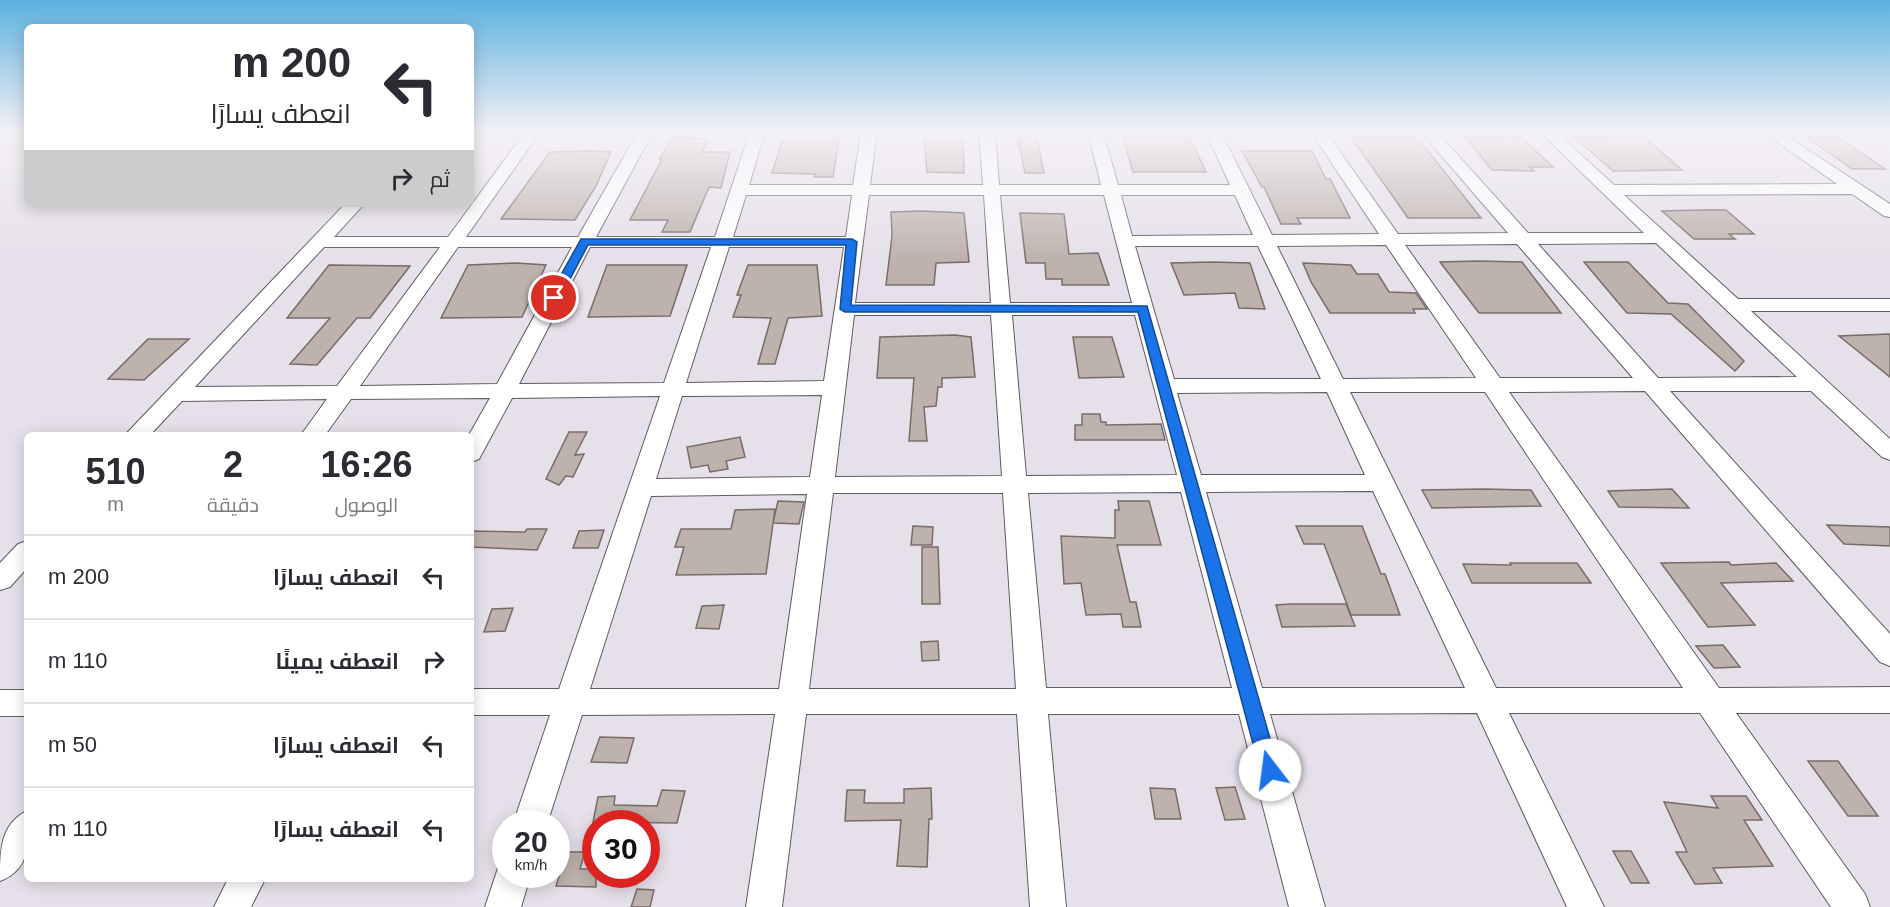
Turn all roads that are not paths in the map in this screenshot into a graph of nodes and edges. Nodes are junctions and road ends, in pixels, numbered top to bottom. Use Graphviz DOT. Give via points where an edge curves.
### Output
graph roads {
  1 [pos="502,174"];
  2 [pos="622,174"];
  3 [pos="744,174"];
  4 [pos="863,174"];
  5 [pos="991,174"];
  6 [pos="1106,174"];
  7 [pos="1233,174"];
  8 [pos="1347,174"];
  9 [pos="1465,174"];
  10 [pos="1592,174"];
  11 [pos="1833,174"];
  12 [pos="1855,189"];
  13 [pos="739,190"];
  14 [pos="861,190"];
  15 [pos="992,190"];
  16 [pos="1110,190"];
  17 [pos="1241,190"];
  18 [pos="1608,190"];
  19 [pos="352,207"];
  20 [pos="1890,212"];
  21 [pos="1660,238"];
  22 [pos="1392,239"];
  23 [pos="1522,239"];
  24 [pos="1265,240"];
  25 [pos="722,241"];
  26 [pos="1124,241"];
  27 [pos="320,242"];
  28 [pos="452,242"];
  29 [pos="584,242"];
  30 [pos="852,242"];
  31 [pos="1732,305"];
  32 [pos="1890,305"];
  33 [pos="1001,308"];
  34 [pos="845,309"];
  35 [pos="1143,309"];
  36 [pos="1335,384"];
  37 [pos="1492,384"];
  38 [pos="1651,384"];
  39 [pos="1817,384"];
  40 [pos="1164,386"];
  41 [pos="835,388"];
  42 [pos="673,389"];
  43 [pos="504,391"];
  44 [pos="343,393"];
  45 [pos="176,394"];
  46 [pos="141,432"];
  47 [pos="315,432"];
  48 [pos="474,448"];
  49 [pos="1890,452"];
  50 [pos="1382,483"];
  51 [pos="1015,484"];
  52 [pos="822,485"];
  53 [pos="1191,485"];
  54 [pos="640,488"];
  55 [pos="24,554"];
  56 [pos="0,580"];
  57 [pos="1890,654"];
  58 [pos="1710,700"];
  59 [pos="1890,700"];
  60 [pos="1032,701"];
  61 [pos="1251,701"];
  62 [pos="1487,701"];
  63 [pos="474,702"];
  64 [pos="570,702"];
  65 [pos="793,702"];
  66 [pos="0,703"];
  67 [pos="24,703"];
  68 [pos="535,810"];
  69 [pos="24,831"];
  70 [pos="0,864"];
  71 [pos="245,882"];
  72 [pos="509,888"];
  73 [pos="232,907"];
  74 [pos="503,907"];
  75 [pos="764,907"];
  76 [pos="1048,907"];
  77 [pos="1307,907"];
  78 [pos="1586,907"];
  79 [pos="1852,907"];
  1 -- 28 [label="street"];
  2 -- 29 [label="street"];
  3 -- 13 [label="street"];
  4 -- 14 [label="street"];
  5 -- 15 [label="street"];
  6 -- 16 [label="street"];
  7 -- 17 [label="street"];
  8 -- 22 [label="street"];
  9 -- 23 [label="street"];
  10 -- 18 [label="street"];
  11 -- 12 [label="street"];
  12 -- 18 [label="street"];
  12 -- 20 [label="street"];
  13 -- 14 [label="street"];
  13 -- 25 [label="street"];
  14 -- 15 [label="street"];
  14 -- 30 [label="street"];
  15 -- 16 [label="street"];
  15 -- 33 [label="street"];
  16 -- 17 [label="street"];
  16 -- 26 [label="street"];
  17 -- 24 [label="street"];
  18 -- 21 [label="street"];
  19 -- 27 [label="street"];
  21 -- 23 [label="street"];
  21 -- 31 [label="street"];
  22 -- 23 [label="street"];
  22 -- 24 [label="street"];
  22 -- 37 [label="street"];
  23 -- 38 [label="street"];
  24 -- 26 [label="street"];
  24 -- 36 [label="street"];
  25 -- 29 [label="street"];
  25 -- 30 [label="street"];
  25 -- 42 [label="street"];
  26 -- 35 [label="street"];
  27 -- 28 [label="street"];
  27 -- 45 [label="street"];
  28 -- 29 [label="street"];
  28 -- 44 [label="street"];
  29 -- 43 [label="street"];
  30 -- 34 [label="street"];
  31 -- 32 [label="street"];
  31 -- 39 [label="street"];
  33 -- 34 [label="street"];
  33 -- 35 [label="street"];
  33 -- 51 [label="street"];
  34 -- 41 [label="street"];
  35 -- 40 [label="street"];
  36 -- 37 [label="street"];
  36 -- 40 [label="street"];
  36 -- 50 [label="street"];
  37 -- 38 [label="street"];
  37 -- 58 [label="street"];
  38 -- 39 [label="street"];
  38 -- 57 [label="street"];
  39 -- 49 [label="street"];
  40 -- 53 [label="street"];
  41 -- 42 [label="street"];
  41 -- 52 [label="street"];
  42 -- 43 [label="street"];
  42 -- 54 [label="street"];
  43 -- 44 [label="street"];
  43 -- 48 [label="street"];
  44 -- 45 [label="street"];
  44 -- 47 [label="street"];
  45 -- 46 [label="street"];
  50 -- 53 [label="street"];
  50 -- 62 [label="street"];
  51 -- 52 [label="street"];
  51 -- 53 [label="street"];
  51 -- 60 [label="street"];
  52 -- 54 [label="street"];
  52 -- 65 [label="street"];
  53 -- 61 [label="street"];
  54 -- 64 [label="street"];
  55 -- 56 [label="street"];
  58 -- 59 [label="street"];
  58 -- 62 [label="street"];
  58 -- 79 [label="street"];
  60 -- 61 [label="street"];
  60 -- 65 [label="street"];
  60 -- 76 [label="street"];
  61 -- 62 [label="street"];
  61 -- 77 [label="street"];
  62 -- 78 [label="street"];
  63 -- 64 [label="street"];
  64 -- 65 [label="street"];
  64 -- 68 [label="street"];
  65 -- 75 [label="street"];
  66 -- 67 [label="street"];
  69 -- 70 [label="street"];
  71 -- 73 [label="street"];
  72 -- 74 [label="street"];
}
